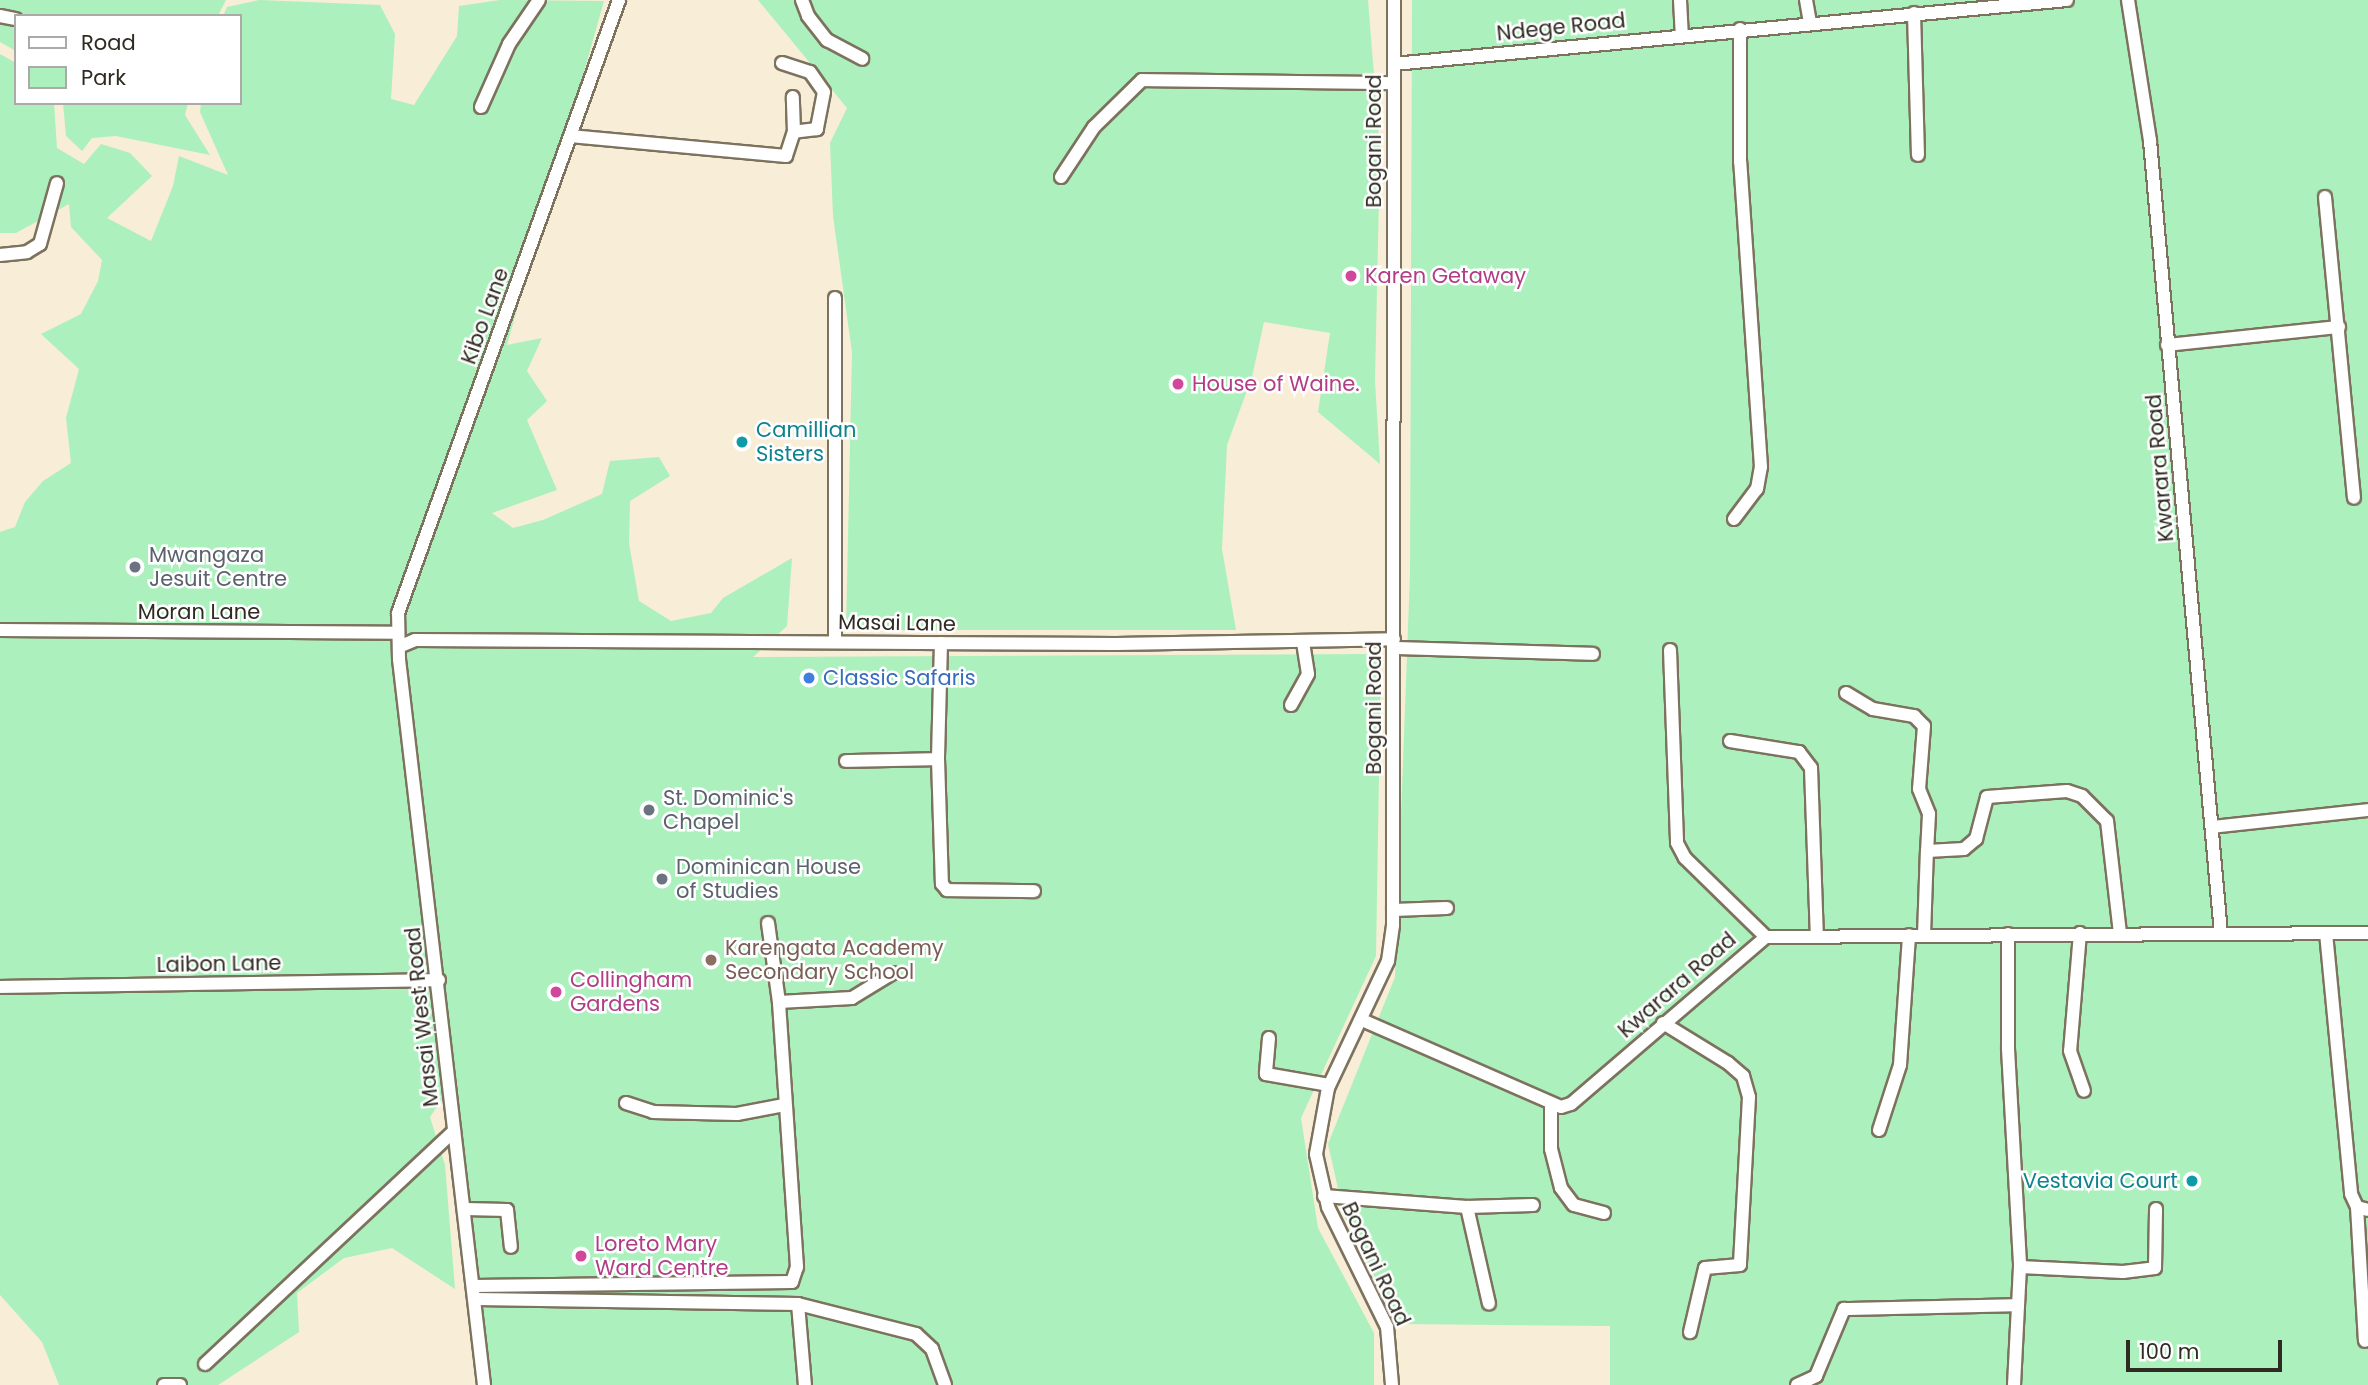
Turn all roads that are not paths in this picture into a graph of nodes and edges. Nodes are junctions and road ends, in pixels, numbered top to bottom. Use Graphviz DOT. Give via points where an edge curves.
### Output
graph roads {
  1 [pos="539,0"];
  2 [pos="619,0"];
  3 [pos="802,0"];
  4 [pos="1394,0"];
  5 [pos="1680,0"];
  6 [pos="1806,0"];
  7 [pos="2067,0"];
  8 [pos="2128,0"];
  9 [pos="2051,1"];
  10 [pos="1914,13"];
  11 [pos="1810,22"];
  12 [pos="1740,29"];
  13 [pos="1682,35"];
  14 [pos="862,59"];
  15 [pos="782,63"];
  16 [pos="1394,64"];
  17 [pos="1393,83"];
  18 [pos="793,97"];
  19 [pos="481,107"];
  20 [pos="794,132"];
  21 [pos="570,136"];
  22 [pos="1918,155"];
  23 [pos="1061,177"];
  24 [pos="57,183"];
  25 [pos="2325,197"];
  26 [pos="0,255"];
  27 [pos="835,298"];
  28 [pos="2339,327"];
  29 [pos="2167,345"];
  30 [pos="2354,498"];
  31 [pos="1734,519"];
  32 [pos="0,629"];
  33 [pos="399,639"];
  34 [pos="1303,641"];
  35 [pos="835,642"];
  36 [pos="941,643"];
  37 [pos="1394,643"];
  38 [pos="1670,650"];
  39 [pos="1593,654"];
  40 [pos="1846,694"];
  41 [pos="1291,705"];
  42 [pos="1730,740"];
  43 [pos="938,759"];
  44 [pos="846,761"];
  45 [pos="2368,810"];
  46 [pos="2212,827"];
  47 [pos="1927,850"];
  48 [pos="1034,891"];
  49 [pos="1447,908"];
  50 [pos="1393,910"];
  51 [pos="768,923"];
  52 [pos="2080,933"];
  53 [pos="2120,933"];
  54 [pos="2221,933"];
  55 [pos="2326,933"];
  56 [pos="2368,933"];
  57 [pos="2008,934"];
  58 [pos="1909,935"];
  59 [pos="1924,935"];
  60 [pos="1817,936"];
  61 [pos="1766,937"];
  62 [pos="893,973"];
  63 [pos="439,980"];
  64 [pos="0,987"];
  65 [pos="779,1002"];
  66 [pos="1362,1020"];
  67 [pos="1663,1023"];
  68 [pos="1269,1038"];
  69 [pos="1329,1085"];
  70 [pos="2084,1091"];
  71 [pos="626,1103"];
  72 [pos="784,1105"];
  73 [pos="1551,1106"];
  74 [pos="1879,1130"];
  75 [pos="454,1131"];
  76 [pos="1324,1196"];
  77 [pos="1533,1205"];
  78 [pos="1468,1207"];
  79 [pos="2363,1208"];
  80 [pos="465,1209"];
  81 [pos="2156,1209"];
  82 [pos="1604,1213"];
  83 [pos="511,1247"];
  84 [pos="2020,1267"];
  85 [pos="475,1292"];
  86 [pos="798,1304"];
  87 [pos="1489,1304"];
  88 [pos="2018,1305"];
  89 [pos="1690,1332"];
  90 [pos="2365,1341"];
  91 [pos="205,1364"];
  92 [pos="163,1385"];
  93 [pos="180,1385"];
  94 [pos="484,1385"];
  95 [pos="805,1385"];
  96 [pos="945,1385"];
  97 [pos="1392,1385"];
  98 [pos="1797,1385"];
  99 [pos="2014,1385"];
  1 -- 19 [label="street" via="509,44"];
  2 -- 21 [label="street, Kibo Lane"];
  3 -- 14 [label="street" via="827,40"];
  4 -- 16 [label="street, Bogani Road"];
  5 -- 13 [label="street"];
  6 -- 11 [label="street"];
  7 -- 9 [label="street, Ndege Road"];
  8 -- 29 [label="street, Kwarara Road" via="2150,141"];
  9 -- 10 [label="street, Ndege Road"];
  10 -- 11 [label="street, Ndege Road"];
  10 -- 22 [label="street"];
  11 -- 12 [label="street, Ndege Road"];
  12 -- 13 [label="street, Ndege Road"];
  12 -- 31 [label="street" via="1740,162 1761,467 1757,489"];
  13 -- 16 [label="street, Ndege Road"];
  15 -- 20 [label="street" via="810,72 824,92 817,129"];
  16 -- 17 [label="street, Bogani Road"];
  17 -- 23 [label="street" via="1142,80 1094,127"];
  17 -- 37 [label="street, Bogani Road"];
  18 -- 20 [label="street"];
  20 -- 21 [label="street" via="786,156"];
  21 -- 33 [label="street, Kibo Lane" via="415,560 398,613"];
  24 -- 26 [label="street" via="40,244 27,252"];
  25 -- 28 [label="street"];
  27 -- 35 [label="street"];
  28 -- 29 [label="street"];
  28 -- 30 [label="street"];
  29 -- 46 [label="street, Kwarara Road"];
  32 -- 33 [label="street, Moran Lane"];
  33 -- 35 [label="street, Masai Lane"];
  33 -- 63 [label="street, Masai West Road"];
  34 -- 36 [label="street, Masai Lane"];
  34 -- 37 [label="street, Masai Lane"];
  34 -- 41 [label="street" via="1308,674"];
  35 -- 36 [label="street, Masai Lane"];
  36 -- 43 [label="street"];
  37 -- 39 [label="street, Masai Lane"];
  37 -- 50 [label="street, Bogani Road"];
  38 -- 61 [label="street" via="1676,843 1685,858"];
  40 -- 47 [label="street" via="1874,709 1914,716 1924,726 1919,789 1929,814"];
  42 -- 60 [label="street" via="1799,752 1811,768"];
  43 -- 44 [label="street"];
  43 -- 48 [label="street" via="944,888"];
  45 -- 46 [label="street"];
  46 -- 54 [label="street, Kwarara Road"];
  47 -- 53 [label="street" via="1964,849 1976,839 1987,797 1992,795 2067,791 2082,796 2107,821"];
  47 -- 59 [label="street"];
  49 -- 50 [label="street"];
  50 -- 66 [label="street, Bogani Road" via="1388,961"];
  51 -- 65 [label="street"];
  52 -- 53 [label="street, Kwarara Road"];
  52 -- 57 [label="street, Kwarara Road"];
  52 -- 70 [label="street" via="2070,1051"];
  53 -- 54 [label="street, Kwarara Road"];
  54 -- 55 [label="street, Kwarara Road"];
  55 -- 56 [label="street, Kwarara Road"];
  55 -- 79 [label="street" via="2351,1194"];
  57 -- 59 [label="street, Kwarara Road"];
  57 -- 84 [label="street" via="2008,1049"];
  58 -- 59 [label="street, Kwarara Road"];
  58 -- 60 [label="street, Kwarara Road"];
  58 -- 74 [label="street" via="1900,1065"];
  60 -- 61 [label="street, Kwarara Road"];
  61 -- 67 [label="street, Kwarara Road"];
  62 -- 65 [label="street" via="852,998"];
  63 -- 64 [label="street, Laibon Lane"];
  63 -- 75 [label="street, Masai West Road"];
  65 -- 72 [label="street"];
  66 -- 69 [label="street, Bogani Road"];
  66 -- 73 [label="street"];
  67 -- 73 [label="street, Kwarara Road" via="1571,1104"];
  67 -- 89 [label="street" via="1743,1076 1748,1097 1740,1265 1705,1268"];
  68 -- 69 [label="street" via="1266,1074"];
  69 -- 76 [label="street, Bogani Road" via="1317,1144"];
  71 -- 72 [label="street" via="653,1112 737,1114"];
  72 -- 85 [label="street" via="797,1267 792,1282"];
  73 -- 82 [label="street" via="1550,1149 1560,1188 1574,1205"];
  75 -- 80 [label="street, Masai West Road"];
  75 -- 91 [label="street"];
  76 -- 78 [label="street"];
  76 -- 97 [label="street, Bogani Road" via="1347,1253 1387,1327"];
  77 -- 78 [label="street"];
  78 -- 87 [label="street"];
  79 -- 90 [label="street"];
  80 -- 83 [label="street" via="507,1210"];
  80 -- 85 [label="street, Masai West Road"];
  81 -- 84 [label="street" via="2155,1268 2123,1272"];
  84 -- 88 [label="street"];
  85 -- 86 [label="street"];
  85 -- 94 [label="street, Masai West Road"];
  86 -- 95 [label="street"];
  86 -- 96 [label="street" via="916,1334 932,1349"];
  88 -- 98 [label="street" via="1844,1309 1816,1376"];
  88 -- 99 [label="street"];
  92 -- 93 [label="street"];
}
